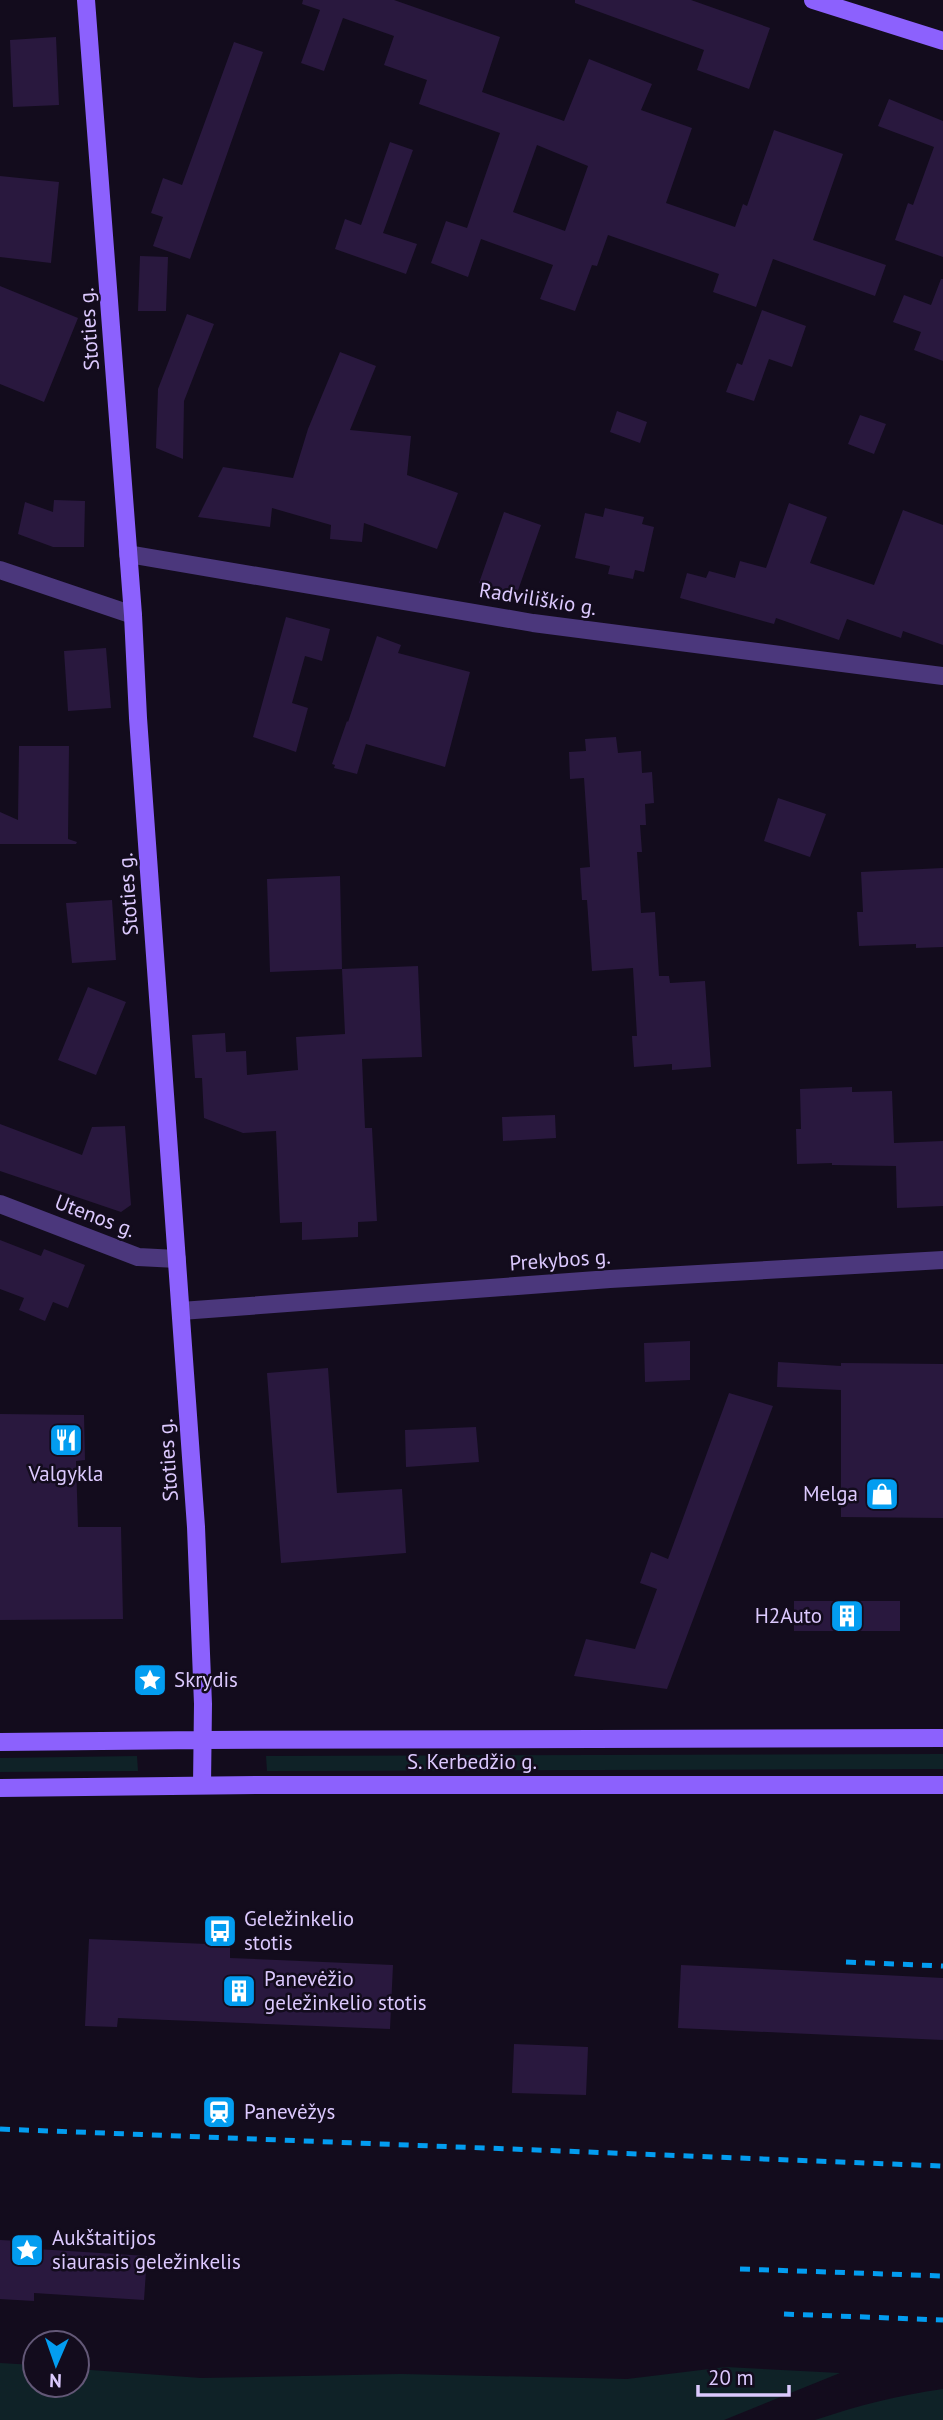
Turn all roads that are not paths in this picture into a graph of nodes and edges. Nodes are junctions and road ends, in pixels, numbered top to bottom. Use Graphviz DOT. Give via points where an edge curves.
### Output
graph roads {
  1 [pos="86,0"];
  2 [pos="813,0"];
  3 [pos="943,41"];
  4 [pos="128,554"];
  5 [pos="0,570"];
  6 [pos="133,615"];
  7 [pos="943,676"];
  8 [pos="0,1204"];
  9 [pos="177,1259"];
  10 [pos="943,1260"];
  11 [pos="181,1311"];
  12 [pos="943,1738"];
  13 [pos="203,1740"];
  14 [pos="0,1742"];
  15 [pos="202,1786"];
  16 [pos="943,1786"];
  17 [pos="0,1788"];
  1 -- 4 [label="main road, Stoties g."];
  2 -- 3 [label="main road"];
  4 -- 6 [label="main road, Stoties g."];
  4 -- 7 [label="street, Radviliškio g." via="533,623"];
  5 -- 6 [label="street"];
  6 -- 9 [label="main road, Stoties g."];
  8 -- 9 [label="street, Utenos g." via="138,1257"];
  9 -- 11 [label="main road, Stoties g."];
  10 -- 11 [label="street, Prekybos g."];
  11 -- 13 [label="main road, Stoties g." via="199,1585"];
  12 -- 13 [label="main road, S. Kerbedžio g."];
  13 -- 14 [label="main road, S. Kerbedžio g."];
  13 -- 15 [label="main road, Stoties g."];
  15 -- 16 [label="main road, S. Kerbedžio g."];
  15 -- 17 [label="main road, S. Kerbedžio g."];
}
